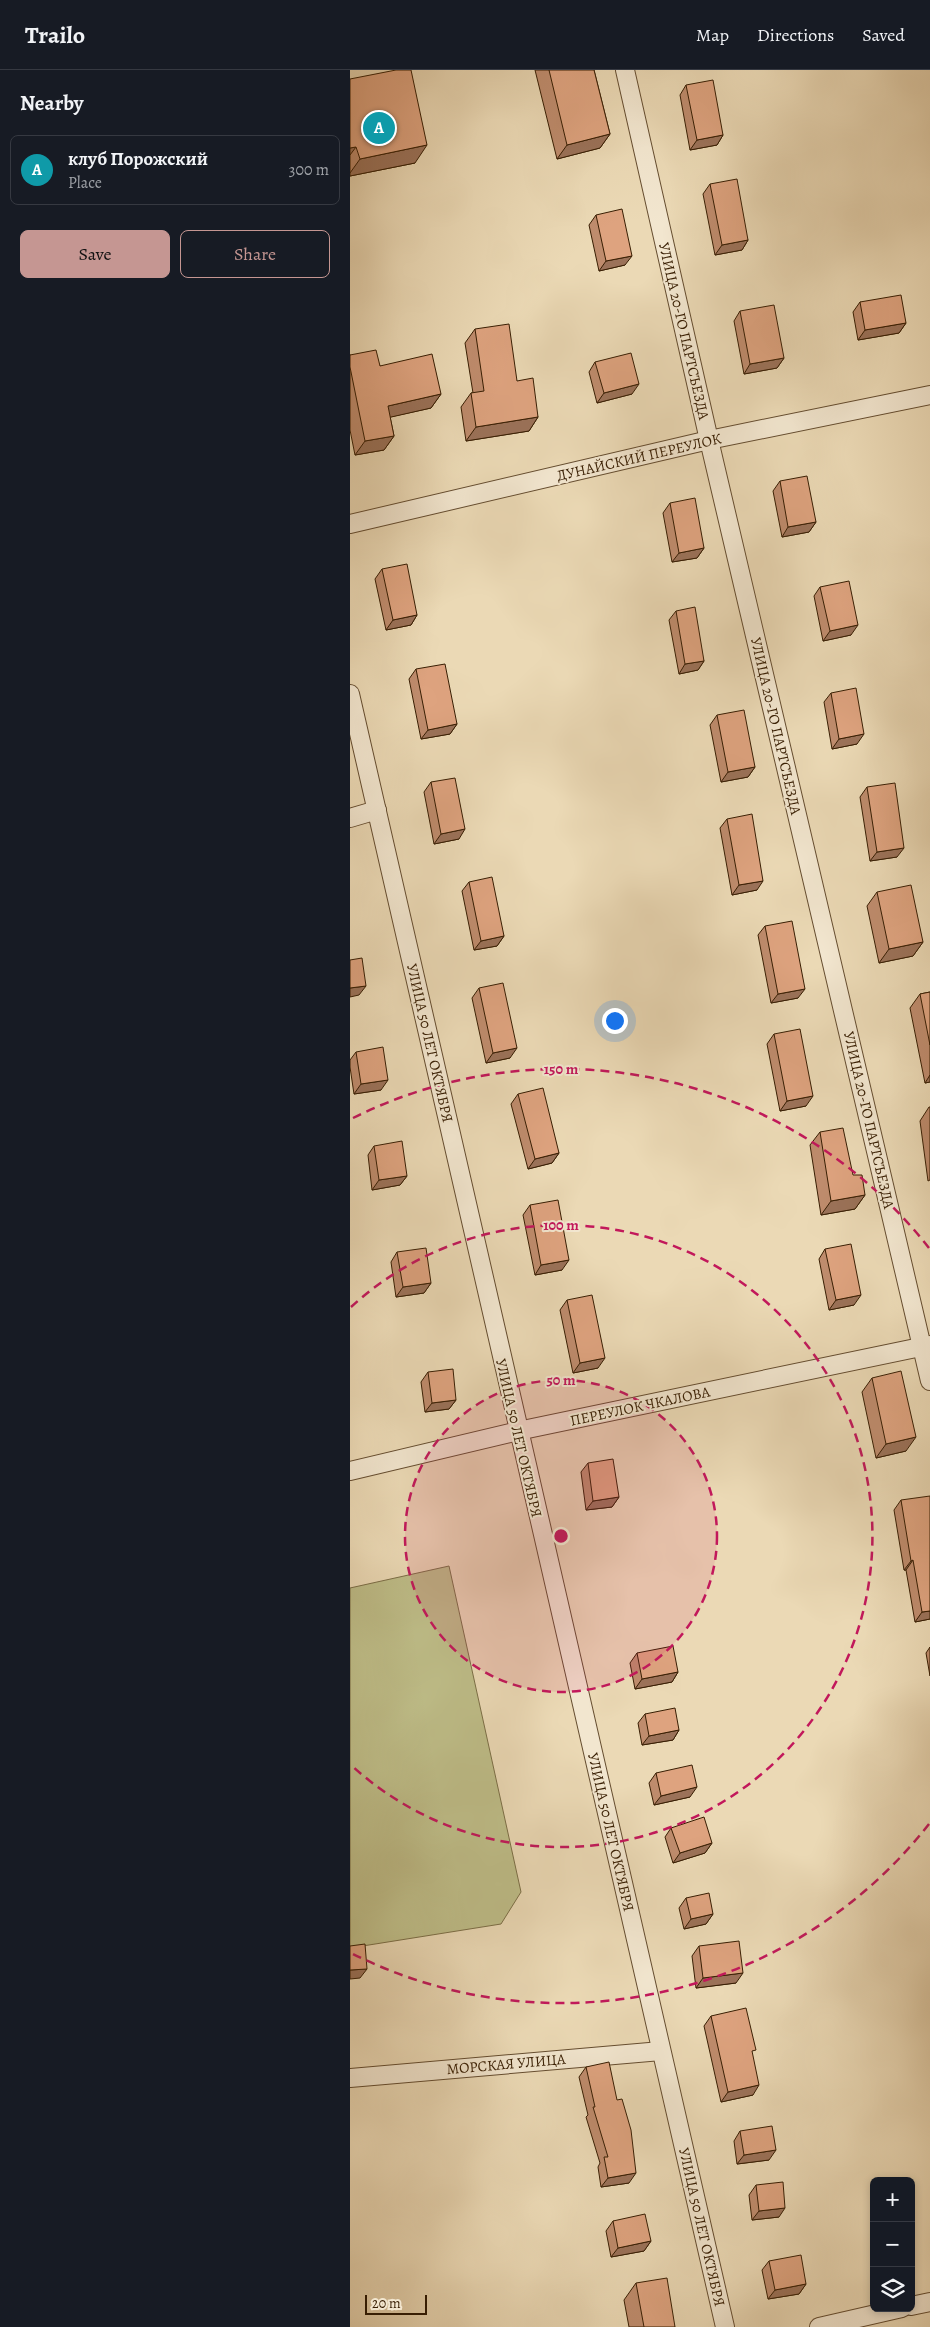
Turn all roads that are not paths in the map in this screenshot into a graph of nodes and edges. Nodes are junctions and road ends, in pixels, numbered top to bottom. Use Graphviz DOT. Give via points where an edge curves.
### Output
graph roads {
  1 [pos="625,70"];
  2 [pos="930,395"];
  3 [pos="709,440"];
  4 [pos="350,524"];
  5 [pos="350,694"];
  6 [pos="377,810"];
  7 [pos="350,818"];
  8 [pos="926,1346"];
  9 [pos="930,1381"];
  10 [pos="518,1431"];
  11 [pos="350,1471"];
  12 [pos="661,2051"];
  13 [pos="350,2078"];
  14 [pos="930,2302"];
  15 [pos="915,2305"];
  16 [pos="885,2312"];
  17 [pos="725,2327"];
  18 [pos="819,2327"];
  1 -- 3 [label="street, УЛИЦА 20-ГО ПАРТСЪЕЗДА"];
  2 -- 3 [label="street, ДУНАЙСКИЙ ПЕРЕУЛОК"];
  3 -- 4 [label="street, ДУНАЙСКИЙ ПЕРЕУЛОК"];
  3 -- 8 [label="street, УЛИЦА 20-ГО ПАРТСЪЕЗДА"];
  5 -- 6 [label="street, УЛИЦА 50 ЛЕТ ОКТЯБРЯ"];
  6 -- 7 [label="street"];
  6 -- 10 [label="street, УЛИЦА 50 ЛЕТ ОКТЯБРЯ"];
  8 -- 9 [label="street, УЛИЦА 20-ГО ПАРТСЪЕЗДА"];
  8 -- 10 [label="street, ПЕРЕУЛОК ЧКАЛОВА"];
  10 -- 11 [label="street, ПЕРЕУЛОК ЧКАЛОВА"];
  10 -- 12 [label="street, УЛИЦА 50 ЛЕТ ОКТЯБРЯ"];
  12 -- 13 [label="street, МОРСКАЯ УЛИЦА"];
  12 -- 17 [label="street, УЛИЦА 50 ЛЕТ ОКТЯБРЯ"];
  14 -- 15 [label="street"];
  16 -- 18 [label="street"];
}
